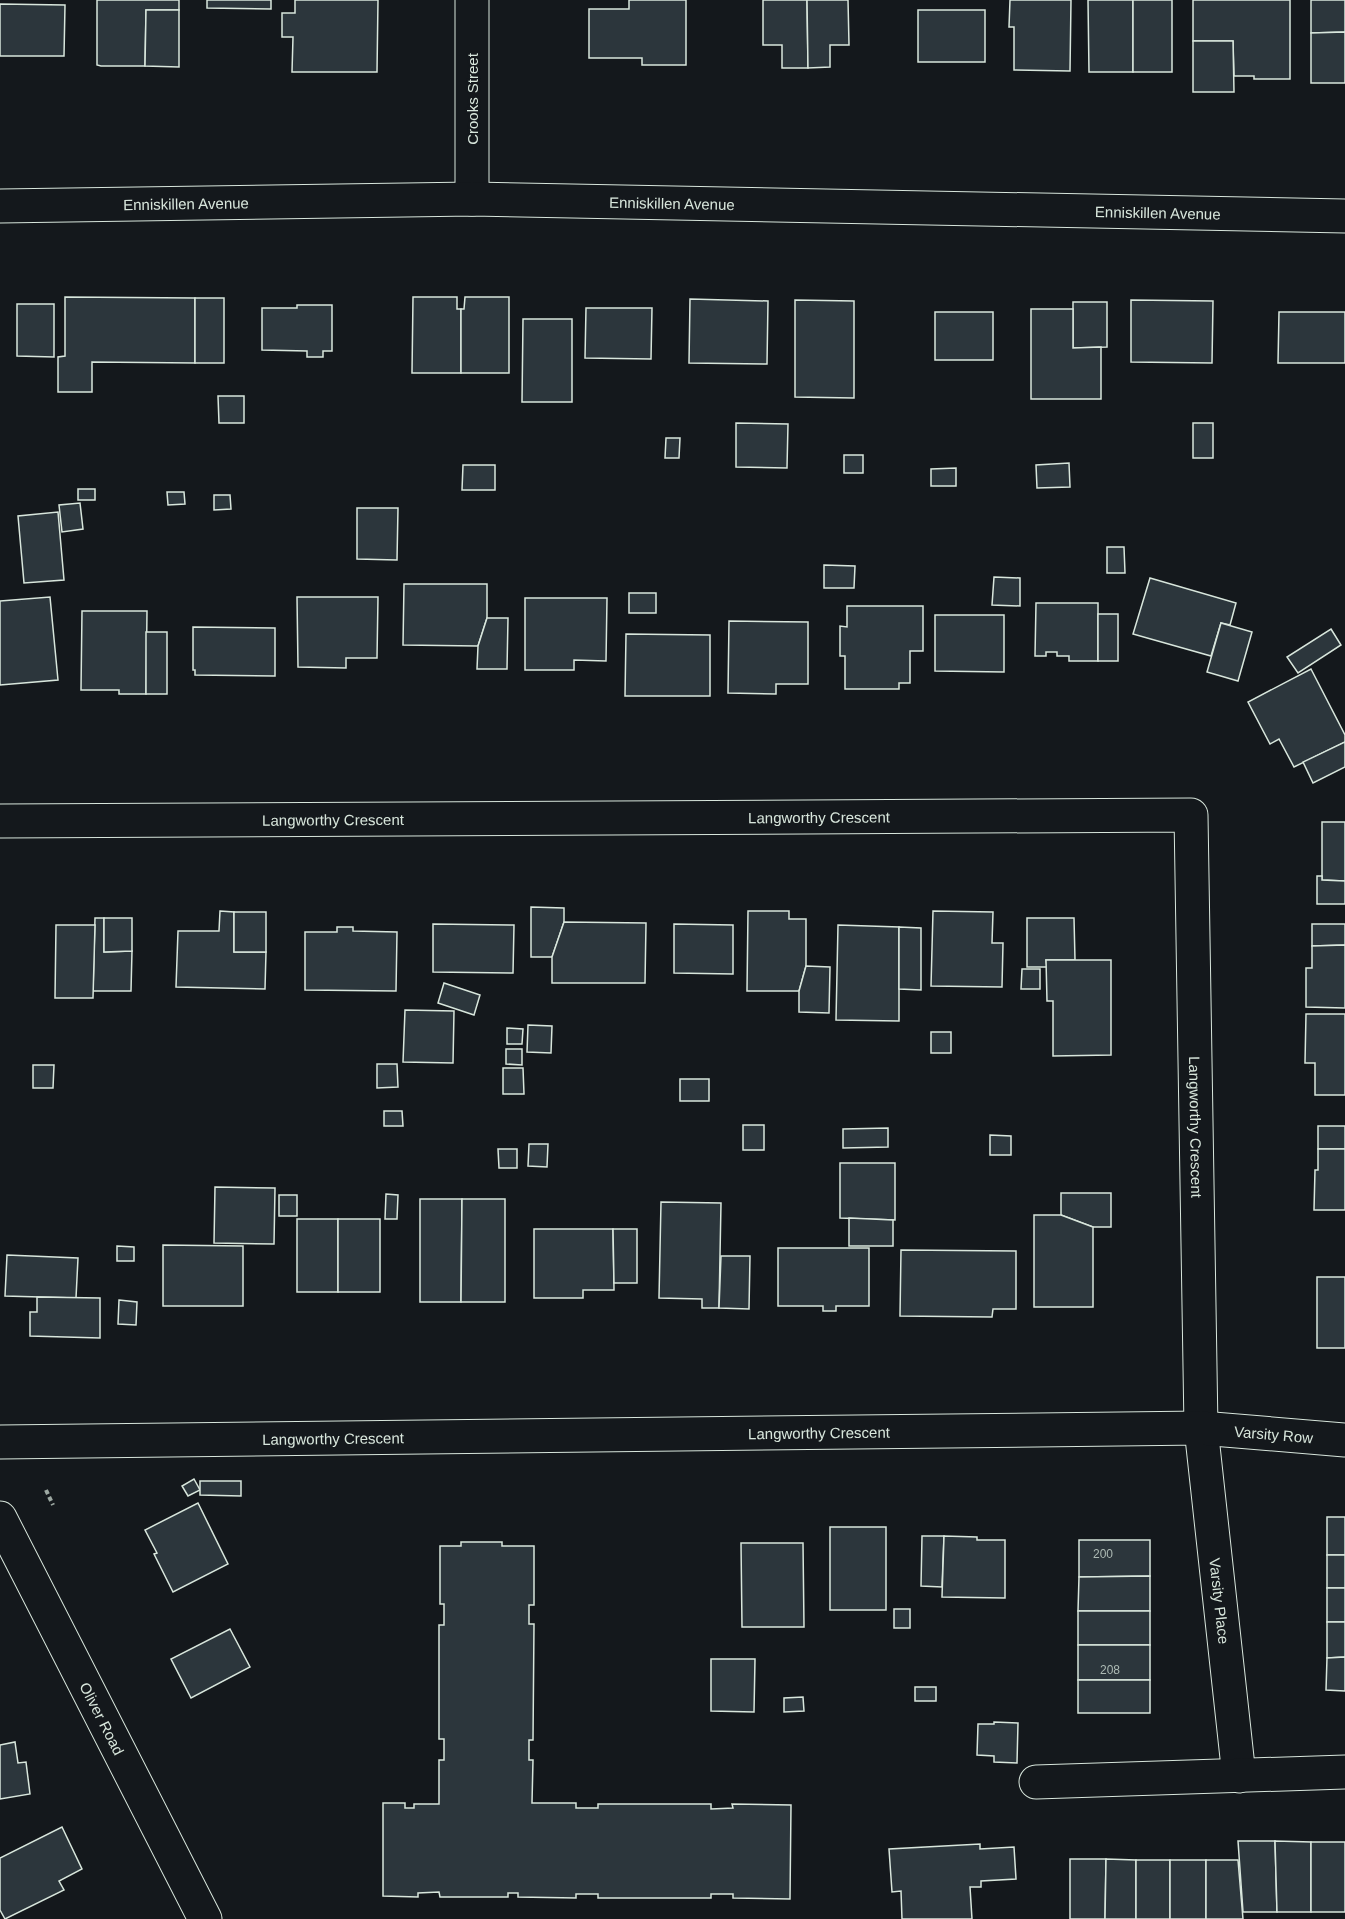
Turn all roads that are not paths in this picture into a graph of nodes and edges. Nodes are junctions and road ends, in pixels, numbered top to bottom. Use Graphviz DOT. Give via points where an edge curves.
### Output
graph roads {
  1 [pos="472,0"];
  2 [pos="472,199"];
  3 [pos="0,206"];
  4 [pos="1345,216"];
  5 [pos="0,821"];
  6 [pos="1201,1428"];
  7 [pos="1345,1440"];
  8 [pos="0,1442"];
  9 [pos="0,1518"];
  10 [pos="1345,1772"];
  11 [pos="1239,1776"];
  12 [pos="1036,1782"];
  13 [pos="205,1919"];
  1 -- 2 [label="street, Crooks Street"];
  2 -- 3 [label="street, Enniskillen Avenue"];
  2 -- 4 [label="street, Enniskillen Avenue"];
  5 -- 6 [label="street, Langworthy Crescent" via="1191,815"];
  6 -- 7 [label="street, Varsity Row"];
  6 -- 8 [label="street, Langworthy Crescent"];
  6 -- 11 [label="street, Varsity Place"];
  9 -- 13 [label="street, Oliver Road"];
  10 -- 11 [label="street"];
  11 -- 12 [label="street"];
}
